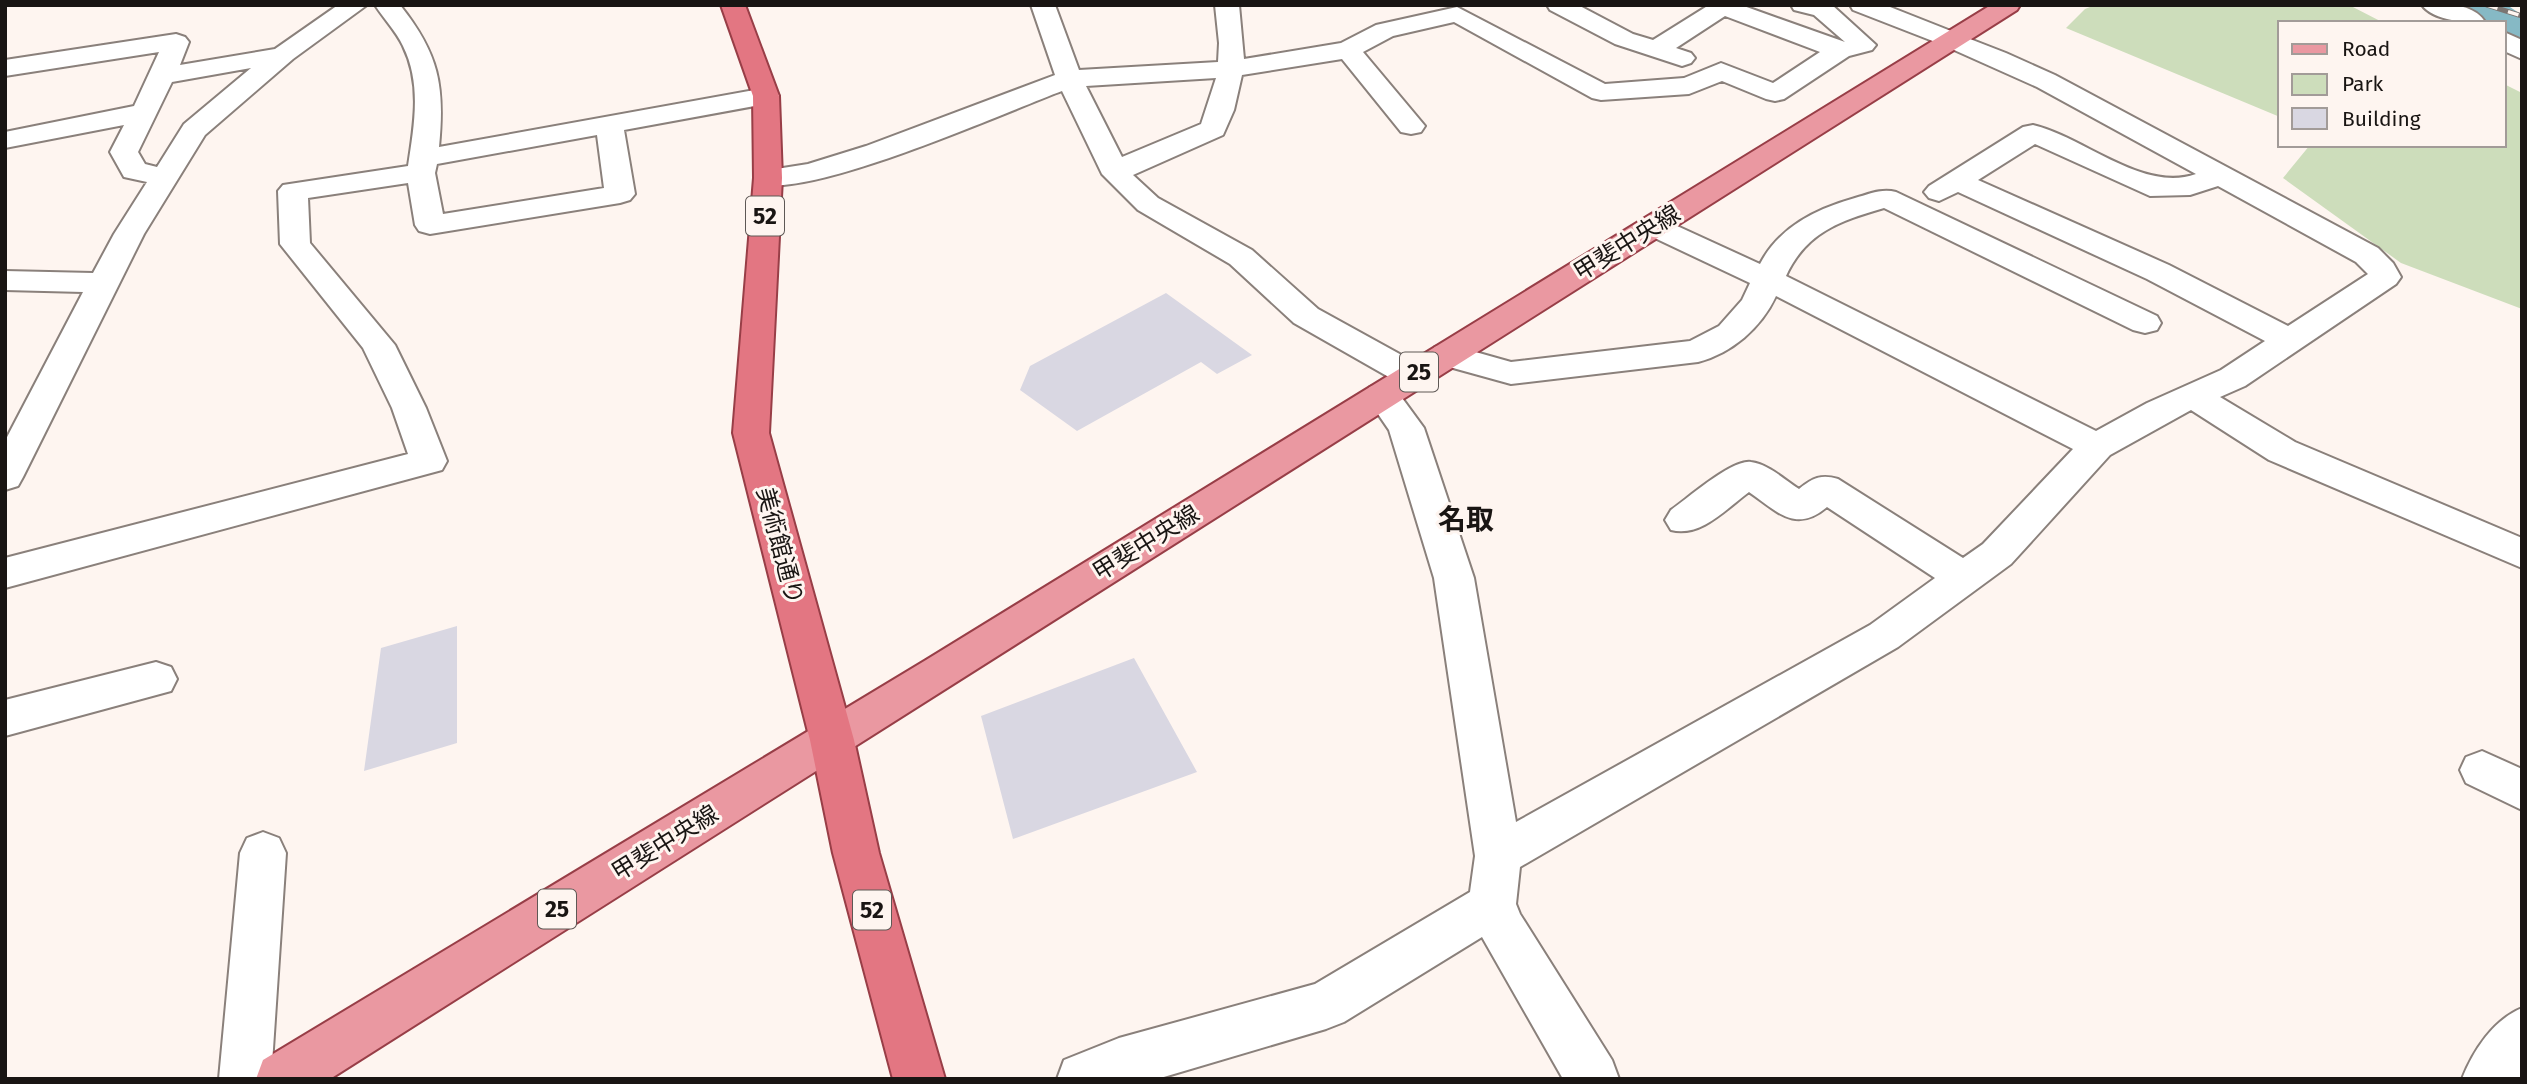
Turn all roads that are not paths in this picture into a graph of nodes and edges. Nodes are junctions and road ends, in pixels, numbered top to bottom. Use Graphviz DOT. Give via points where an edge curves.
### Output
graph roads {
  1 [pos="355,5"];
  2 [pos="387,5"];
  3 [pos="733,5"];
  4 [pos="1044,5"];
  5 [pos="1227,5"];
  6 [pos="1559,5"];
  7 [pos="1803,5"];
  8 [pos="1862,5"];
  9 [pos="2008,5"];
  10 [pos="2434,5"];
  11 [pos="2471,21"];
  12 [pos="1952,40"];
  13 [pos="2506,41"];
  14 [pos="1348,50"];
  15 [pos="1657,50"];
  16 [pos="1840,51"];
  17 [pos="2522,51"];
  18 [pos="284,54"];
  19 [pos="5,68"];
  20 [pos="1229,69"];
  21 [pos="1721,71"];
  22 [pos="164,76"];
  23 [pos="1069,79"];
  24 [pos="766,96"];
  25 [pos="141,113"];
  26 [pos="609,125"];
  27 [pos="1411,125"];
  28 [pos="5,140"];
  29 [pos="422,165"];
  30 [pos="1115,174"];
  31 [pos="2220,175"];
  32 [pos="165,177"];
  33 [pos="768,178"];
  34 [pos="1957,181"];
  35 [pos="1910,210"];
  36 [pos="1653,226"];
  37 [pos="2158,272"];
  38 [pos="5,280"];
  39 [pos="1769,280"];
  40 [pos="104,284"];
  41 [pos="2291,341"];
  42 [pos="1447,355"];
  43 [pos="1397,385"];
  44 [pos="2193,396"];
  45 [pos="2097,446"];
  46 [pos="5,477"];
  47 [pos="1684,520"];
  48 [pos="2522,554"];
  49 [pos="5,573"];
  50 [pos="1964,578"];
  51 [pos="156,679"];
  52 [pos="5,718"];
  53 [pos="832,740"];
  54 [pos="2482,770"];
  55 [pos="2522,791"];
  56 [pos="263,853"];
  57 [pos="1498,856"];
  58 [pos="1492,904"];
  59 [pos="2522,1032"];
  60 [pos="245,1079"];
  61 [pos="282,1079"];
  62 [pos="919,1079"];
  63 [pos="1083,1079"];
  64 [pos="1592,1079"];
  65 [pos="2488,1079"];
  1 -- 18 [label="street"];
  2 -- 29 [label="street" via="404,25 426,66 430,105"];
  3 -- 24 [label="highway, 美術館通り / 52"];
  4 -- 23 [label="street"];
  5 -- 20 [label="street" via="1232,47"];
  6 -- 15 [label="street" via="1624,39"];
  7 -- 16 [label="street" via="1823,10 1863,46"];
  8 -- 12 [label="street"];
  9 -- 12 [label="main road, 甲斐中央線 / 25"];
  10 -- 11 [label="street"];
  12 -- 31 [label="street" via="2046,81"];
  12 -- 36 [label="main road, 甲斐中央線 / 25"];
  13 -- 17 [label="street"];
  14 -- 20 [label="street"];
  14 -- 21 [label="street" via="1385,30 1457,14 1601,92 1689,86"];
  14 -- 27 [label="street"];
  15 -- 16 [label="street" via="1723,8"];
  15 -- 21 [label="street"];
  16 -- 21 [label="street" via="1775,93"];
  18 -- 22 [label="street"];
  18 -- 32 [label="street" via="194,130"];
  19 -- 22 [label="street" via="176,42"];
  20 -- 23 [label="street"];
  20 -- 30 [label="street" via="1222,110 1213,128"];
  22 -- 25 [label="street"];
  23 -- 30 [label="street"];
  23 -- 33 [label="street" via="876,152 811,172"];
  24 -- 26 [label="street"];
  24 -- 33 [label="highway, 美術館通り / 52"];
  25 -- 28 [label="street"];
  25 -- 32 [label="street" via="124,152 134,170"];
  26 -- 29 [label="street"];
  26 -- 29 [label="street" via="620,194 430,225"];
  29 -- 49 [label="street" via="293,191 295,244 379,345 410,408 429,461"];
  30 -- 43 [label="street" via="1148,204 1241,257 1306,316"];
  31 -- 34 [label="street" via="2190,186 2150,187 2033,133"];
  31 -- 41 [label="street" via="2367,255 2385,277"];
  32 -- 40 [label="street"];
  33 -- 53 [label="highway, 美術館通り / 52" via="751,433"];
  34 -- 35 [label="street"];
  34 -- 37 [label="street"];
  35 -- 37 [label="street" via="2132,317"];
  35 -- 39 [label="street" via="1886,198 1836,213 1800,233 1782,251"];
  36 -- 39 [label="street"];
  36 -- 42 [label="main road, 甲斐中央線 / 25"];
  37 -- 41 [label="street"];
  38 -- 40 [label="street"];
  39 -- 42 [label="street" via="1731,333 1698,351 1511,373"];
  39 -- 45 [label="street"];
  40 -- 46 [label="street"];
  41 -- 44 [label="street" via="2233,378"];
  42 -- 43 [label="main road, 甲斐中央線 / 25"];
  43 -- 53 [label="main road, 甲斐中央線 / 25"];
  43 -- 57 [label="street" via="1406,428 1454,578"];
  44 -- 45 [label="street"];
  44 -- 48 [label="street" via="2282,451"];
  45 -- 50 [label="street" via="1997,554"];
  47 -- 50 [label="street" via="1748,474 1801,508 1825,488"];
  50 -- 57 [label="street" via="1884,636"];
  51 -- 52 [label="street"];
  53 -- 61 [label="main road, 甲斐中央線 / 25"];
  53 -- 62 [label="highway, 美術館通り / 52" via="856,853"];
  54 -- 55 [label="street"];
  56 -- 60 [label="street"];
  57 -- 58 [label="street"];
  58 -- 63 [label="street" via="1326,1005 1119,1063"];
  58 -- 64 [label="street"];
  59 -- 65 [label="street"];
}
